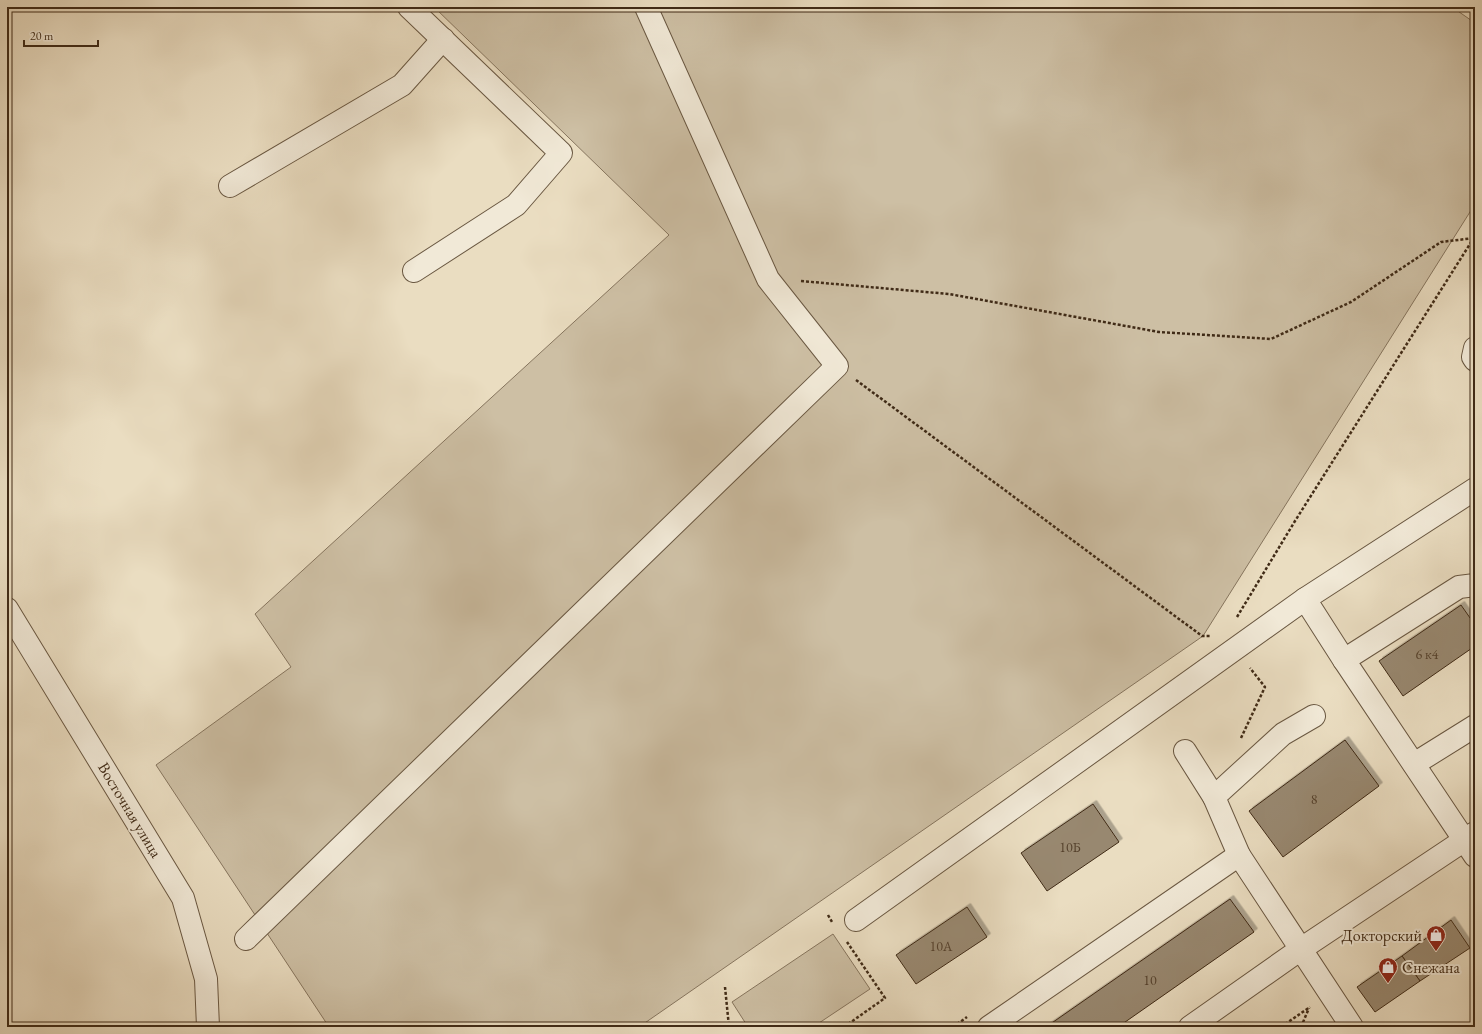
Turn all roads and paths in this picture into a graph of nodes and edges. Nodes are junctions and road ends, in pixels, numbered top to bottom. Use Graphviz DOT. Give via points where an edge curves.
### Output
graph roads {
  1 [pos="409,7"];
  2 [pos="646,7"];
  3 [pos="443,39"];
  4 [pos="230,186"];
  5 [pos="1474,237"];
  6 [pos="414,271"];
  7 [pos="768,279"];
  8 [pos="1475,348"];
  9 [pos="1475,360"];
  10 [pos="837,366"];
  11 [pos="1475,489"];
  12 [pos="1475,585"];
  13 [pos="1306,599"];
  14 [pos="7,609"];
  15 [pos="1231,643"];
  16 [pos="1344,660"];
  17 [pos="1314,716"];
  18 [pos="1475,726"];
  19 [pos="1239,742"];
  20 [pos="1185,750"];
  21 [pos="1414,764"];
  22 [pos="1214,797"];
  23 [pos="1471,843"];
  24 [pos="1239,855"];
  25 [pos="828,915"];
  26 [pos="847,924"];
  27 [pos="246,939"];
  28 [pos="846,941"];
  29 [pos="1301,949"];
  30 [pos="725,987"];
  31 [pos="1329,992"];
  32 [pos="1310,1007"];
  33 [pos="208,1027"];
  34 [pos="729,1027"];
  35 [pos="844,1027"];
  36 [pos="989,1027"];
  37 [pos="1190,1027"];
  38 [pos="1281,1027"];
  39 [pos="1301,1027"];
  40 [pos="1352,1027"];
  1 -- 3 [label="street"];
  2 -- 7 [label="street"];
  3 -- 4 [label="street" via="402,85"];
  3 -- 6 [label="street" via="561,153 516,206"];
  5 -- 7 [label="path" via="1441,242 1351,302 1271,338 1159,332 949,294"];
  5 -- 15 [label="path" via="1303,508"];
  7 -- 10 [label="street"];
  8 -- 9 [label="street"];
  10 -- 15 [label="path" via="1202,636"];
  10 -- 27 [label="street"];
  11 -- 13 [label="street"];
  12 -- 16 [label="street" via="1459,587"];
  13 -- 15 [label="street"];
  13 -- 16 [label="street"];
  14 -- 33 [label="street, Восточная улица" via="183,898 206,979"];
  15 -- 19 [label="path" via="1265,688"];
  15 -- 26 [label="street"];
  16 -- 21 [label="street"];
  17 -- 22 [label="street" via="1283,734"];
  18 -- 21 [label="street"];
  20 -- 22 [label="street"];
  21 -- 23 [label="street"];
  22 -- 24 [label="street"];
  23 -- 29 [label="street"];
  24 -- 29 [label="street"];
  24 -- 36 [label="street"];
  25 -- 26 [label="path"];
  28 -- 35 [label="path" via="885,998"];
  29 -- 31 [label="street"];
  29 -- 37 [label="street"];
  30 -- 34 [label="path"];
  31 -- 32 [label="path"];
  31 -- 40 [label="street"];
  32 -- 38 [label="path"];
  32 -- 39 [label="path"];
}
